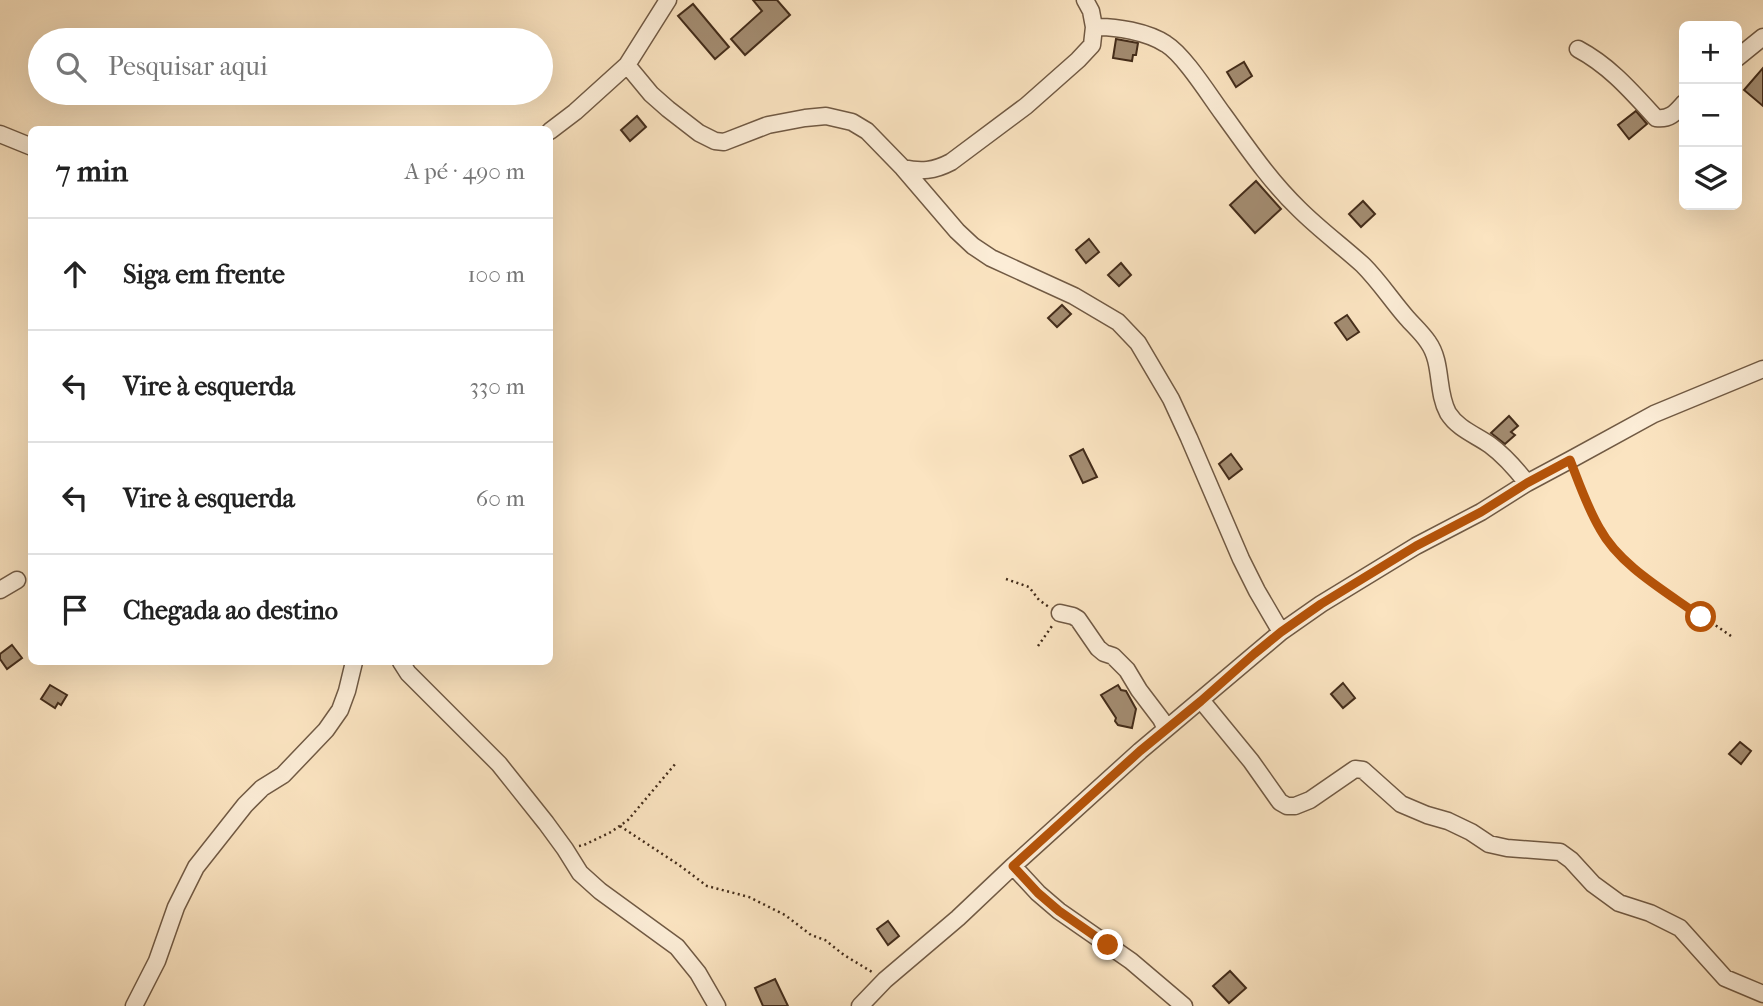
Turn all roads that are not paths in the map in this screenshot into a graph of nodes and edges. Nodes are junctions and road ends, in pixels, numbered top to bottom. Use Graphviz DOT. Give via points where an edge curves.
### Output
graph roads {
  1 [pos="668,0"];
  2 [pos="1085,0"];
  3 [pos="1094,27"];
  4 [pos="1763,37"];
  5 [pos="1578,49"];
  6 [pos="1742,54"];
  7 [pos="627,65"];
  8 [pos="1679,108"];
  9 [pos="553,129"];
  10 [pos="0,134"];
  11 [pos="28,145"];
  12 [pos="903,169"];
  13 [pos="1763,369"];
  14 [pos="1527,483"];
  15 [pos="18,580"];
  16 [pos="0,590"];
  17 [pos="1060,613"];
  18 [pos="1281,632"];
  19 [pos="353,665"];
  20 [pos="403,665"];
  21 [pos="1201,701"];
  22 [pos="1166,729"];
  23 [pos="1013,866"];
  24 [pos="1763,994"];
  25 [pos="134,1006"];
  26 [pos="718,1006"];
  27 [pos="860,1006"];
  28 [pos="1184,1006"];
  1 -- 7 [label="street"];
  2 -- 3 [label="street"];
  3 -- 12 [label="street" via="1092,45 1078,60 966,152 938,169"];
  3 -- 14 [label="street" via="1136,33 1173,49 1261,168 1304,215 1379,281 1427,340 1436,354 1448,412 1458,425 1506,457"];
  4 -- 6 [label="street"];
  5 -- 8 [label="street" via="1613,72 1657,118 1670,117"];
  7 -- 9 [label="street"];
  7 -- 12 [label="street" via="668,109 715,141 736,139 768,125 826,117 852,122 867,131"];
  10 -- 11 [label="street"];
  12 -- 18 [label="street" via="973,246 1097,309 1138,343 1171,399 1241,559"];
  13 -- 14 [label="street" via="1654,414"];
  14 -- 18 [label="street" via="1416,546"];
  15 -- 16 [label="street"];
  17 -- 22 [label="street" via="1078,619 1098,648 1119,661"];
  18 -- 21 [label="street"];
  19 -- 25 [label="street" via="340,710 327,730 283,775 245,805 196,867 176,907 158,961"];
  20 -- 26 [label="street" via="499,764 580,873 677,947"];
  21 -- 22 [label="street"];
  21 -- 24 [label="street" via="1287,806 1310,800 1354,769 1363,770 1401,804 1448,821 1489,844 1560,852 1619,903 1680,928 1725,978"];
  22 -- 23 [label="street"];
  23 -- 27 [label="street"];
  23 -- 28 [label="street" via="1038,893"];
}
